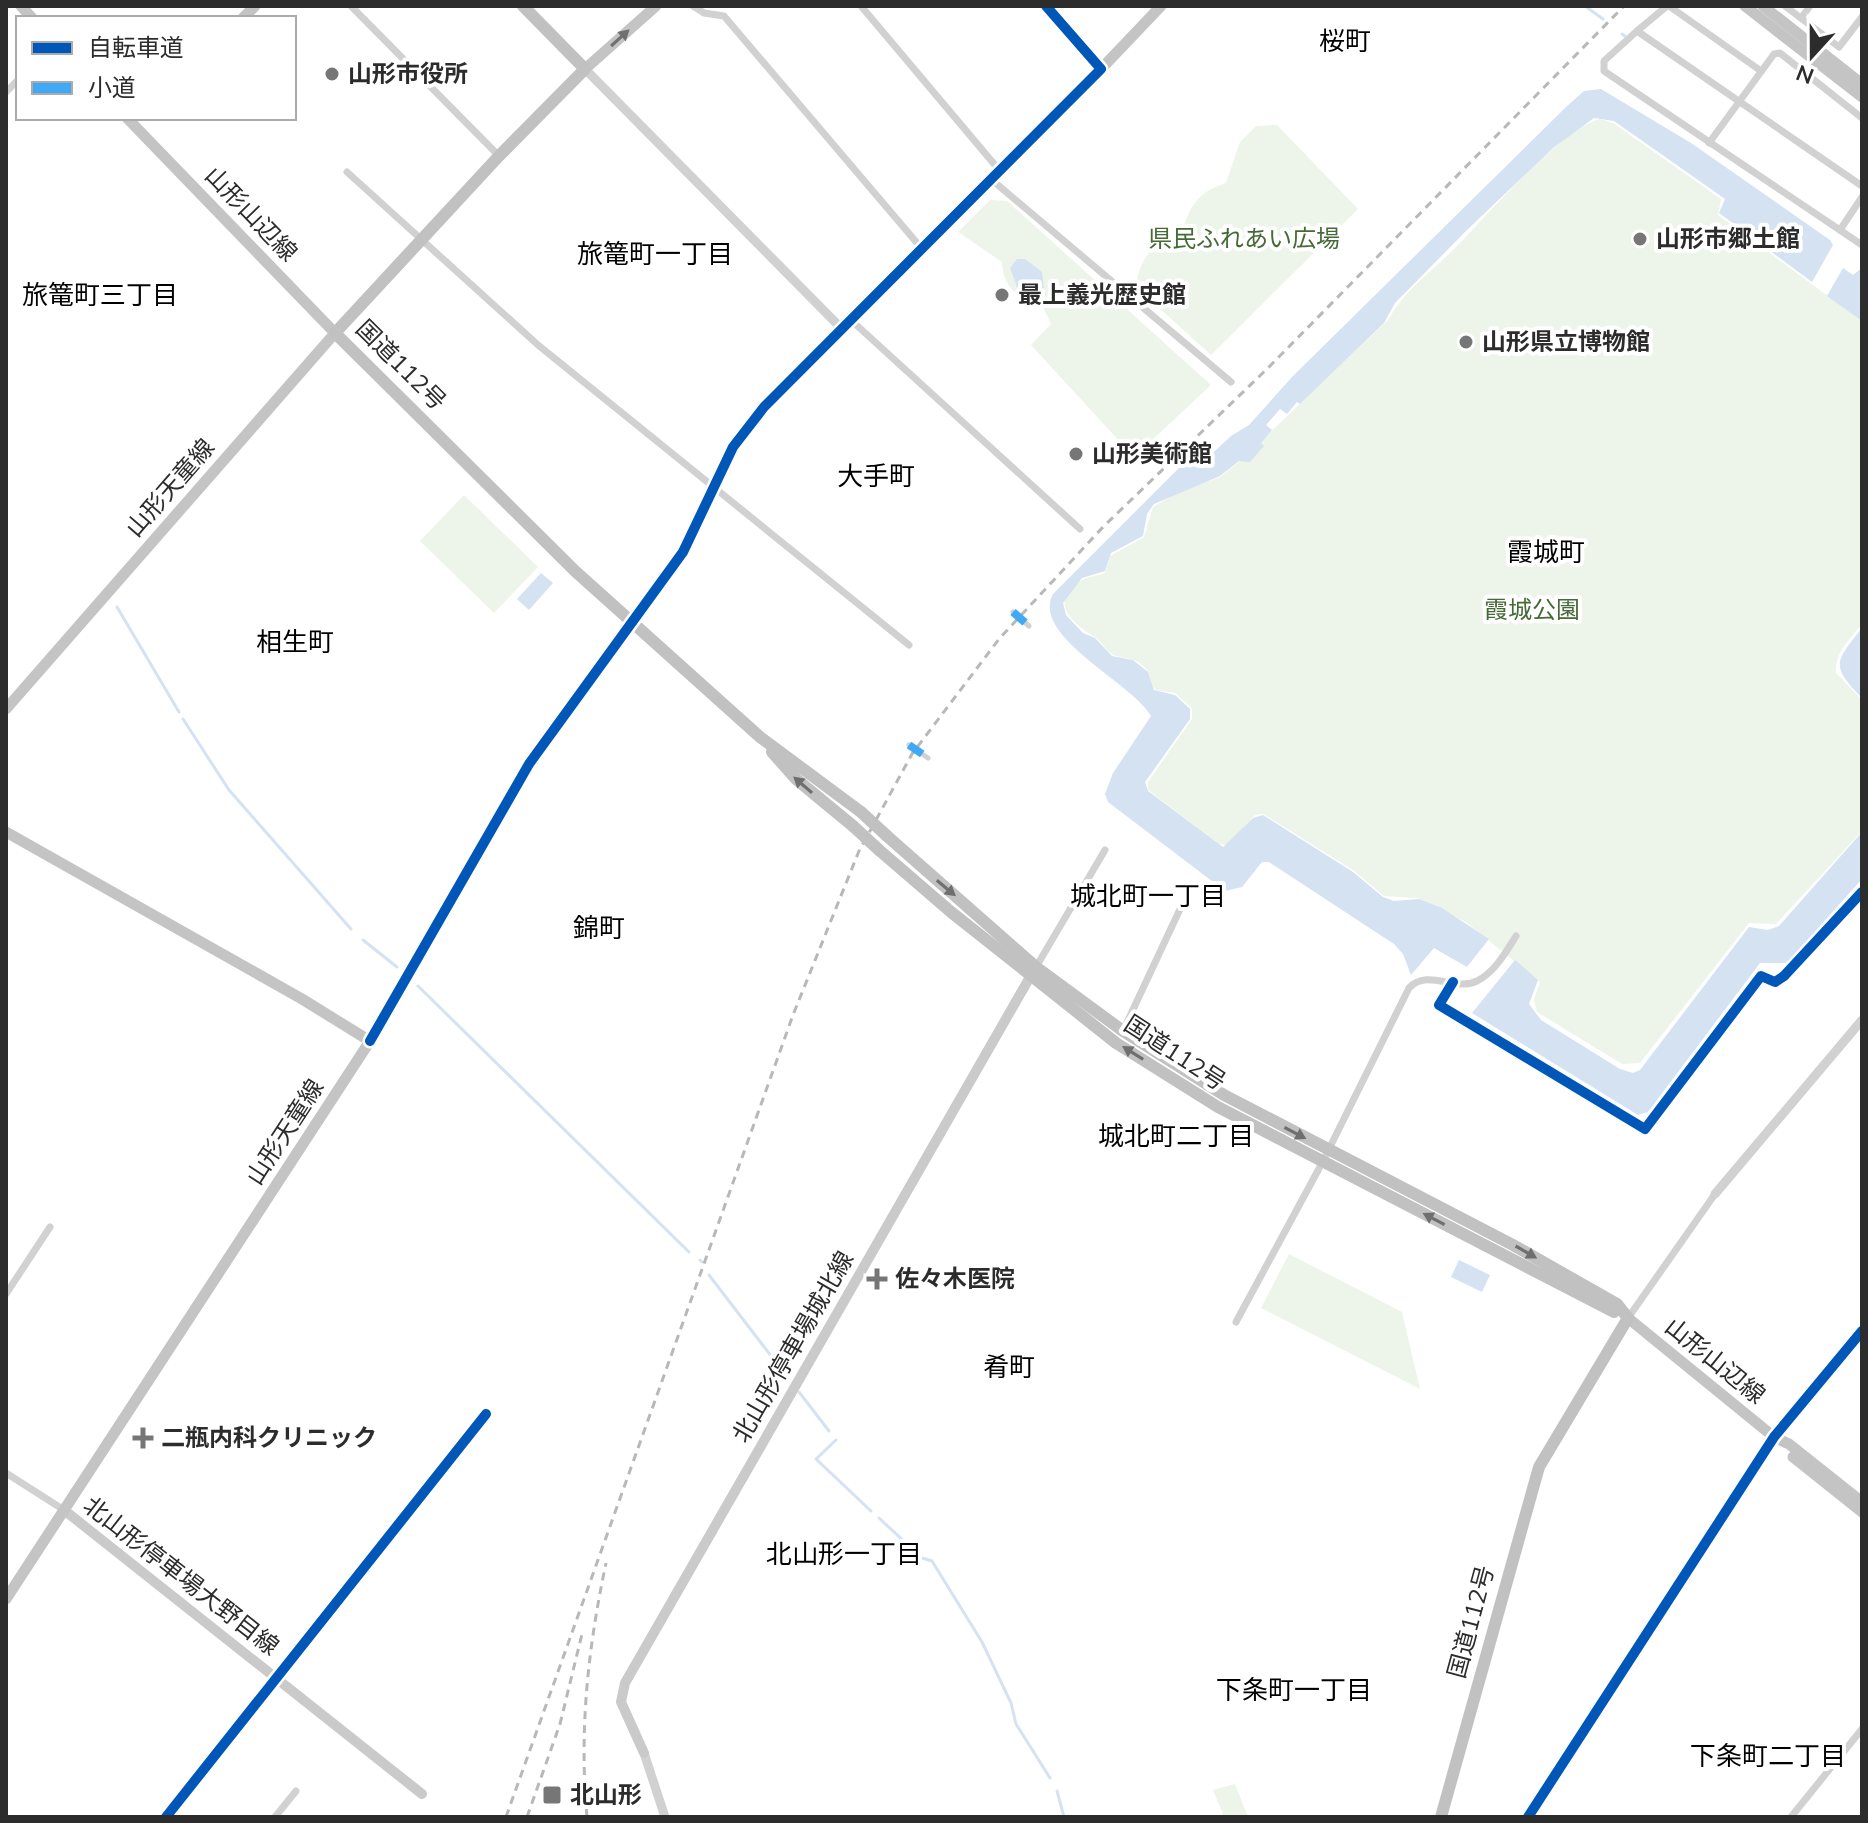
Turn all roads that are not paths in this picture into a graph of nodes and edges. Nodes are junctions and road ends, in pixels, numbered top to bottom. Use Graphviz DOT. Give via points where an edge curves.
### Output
graph roads {
  1 [pos="351,6"];
  2 [pos="523,6"];
  3 [pos="656,6"];
  4 [pos="693,6"];
  5 [pos="861,6"];
  6 [pos="1046,6"];
  7 [pos="1161,6"];
  8 [pos="1668,6"];
  9 [pos="1745,6"];
  10 [pos="1763,6"];
  11 [pos="1785,6"];
  12 [pos="1810,6"];
  13 [pos="1862,17"];
  14 [pos="1801,18"];
  15 [pos="1637,31"];
  16 [pos="585,69"];
  17 [pos="1101,69"];
  18 [pos="1761,71"];
  19 [pos="1862,84"];
  20 [pos="1862,97"];
  21 [pos="1740,100"];
  22 [pos="1862,118"];
  23 [pos="135,121"];
  24 [pos="1709,143"];
  25 [pos="499,156"];
  26 [pos="1000,171"];
  27 [pos="347,172"];
  28 [pos="992,180"];
  29 [pos="1862,186"];
  30 [pos="1862,197"];
  31 [pos="1840,230"];
  32 [pos="421,239"];
  33 [pos="1862,245"];
  34 [pos="923,250"];
  35 [pos="852,321"];
  36 [pos="843,330"];
  37 [pos="335,333"];
  38 [pos="1231,382"];
  39 [pos="713,488"];
  40 [pos="1080,529"];
  41 [pos="1013,612"];
  42 [pos="630,621"];
  43 [pos="1029,626"];
  44 [pos="909,645"];
  45 [pos="6,709"];
  46 [pos="760,737"];
  47 [pos="909,745"];
  48 [pos="928,758"];
  49 [pos="6,832"];
  50 [pos="1105,850"];
  51 [pos="1862,892"];
  52 [pos="1181,907"];
  53 [pos="1516,936"];
  54 [pos="1033,972"];
  55 [pos="1453,982"];
  56 [pos="1862,1020"];
  57 [pos="1123,1031"];
  58 [pos="370,1041"];
  59 [pos="1325,1157"];
  60 [pos="1715,1194"];
  61 [pos="50,1227"];
  62 [pos="6,1294"];
  63 [pos="1628,1318"];
  64 [pos="1236,1322"];
  65 [pos="1862,1331"];
  66 [pos="486,1414"];
  67 [pos="1774,1437"];
  68 [pos="6,1473"];
  69 [pos="1862,1502"];
  70 [pos="64,1510"];
  71 [pos="1862,1512"];
  72 [pos="6,1599"];
  73 [pos="278,1677"];
  74 [pos="1862,1729"];
  75 [pos="644,1753"];
  76 [pos="296,1791"];
  77 [pos="422,1794"];
  78 [pos="166,1817"];
  79 [pos="275,1817"];
  80 [pos="665,1817"];
  81 [pos="1441,1817"];
  82 [pos="1528,1817"];
  83 [pos="1791,1817"];
  1 -- 25 [label="street"];
  2 -- 16 [label="highway"];
  16 -- 3 [label="main road, one-way"];
  4 -- 34 [label="street" via="724,16"];
  5 -- 26 [label="street"];
  6 -- 17 [label="street"];
  7 -- 17 [label="main road"];
  8 -- 15 [label="street"];
  8 -- 18 [label="street"];
  9 -- 20 [label="main road"];
  10 -- 19 [label="main road"];
  11 -- 14 [label="street"];
  12 -- 14 [label="street"];
  13 -- 14 [label="street" via="1839,47"];
  15 -- 21 [label="street"];
  15 -- 24 [label="street" via="1604,61 1604,71"];
  16 -- 25 [label="highway, 国道112号"];
  16 -- 36 [label="street"];
  17 -- 26 [label="street"];
  18 -- 21 [label="street"];
  18 -- 22 [label="street" via="1780,53"];
  21 -- 24 [label="street"];
  21 -- 29 [label="street"];
  23 -- 37 [label="main road, 山形山辺線"];
  24 -- 31 [label="street"];
  25 -- 32 [label="highway, 国道112号"];
  26 -- 28 [label="street"];
  27 -- 32 [label="street"];
  28 -- 34 [label="street"];
  28 -- 38 [label="street"];
  30 -- 31 [label="street"];
  31 -- 33 [label="street"];
  32 -- 37 [label="highway, 国道112号"];
  32 -- 39 [label="street" via="538,345"];
  34 -- 35 [label="street"];
  35 -- 36 [label="street"];
  35 -- 40 [label="street"];
  36 -- 39 [label="street" via="756,417 733,447"];
  37 -- 42 [label="highway, 国道112号"];
  37 -- 45 [label="main road, 山形天童線"];
  39 -- 42 [label="street" via="683,552"];
  39 -- 44 [label="street"];
  41 -- 43 [label="street, bridge"];
  42 -- 46 [label="highway, 国道112号"];
  42 -- 58 [label="street" via="529,764"];
  46 -- 54 [label="highway, 国道112号, one-way, bridge" via="861,812"];
  54 -- 46 [label="highway, 国道112号, one-way, bridge" via="796,779"];
  47 -- 48 [label="street, bridge"];
  49 -- 58 [label="main road"];
  50 -- 54 [label="street"];
  51 -- 55 [label="street" via="1784,976 1775,982 1761,976 1645,1129 1439,1005"];
  52 -- 57 [label="street"];
  53 -- 55 [label="street" via="1479,980"];
  54 -- 57 [label="highway, 国道112号"];
  59 -- 54 [label="highway, 国道112号, one-way" via="1218,1107 1129,1051"];
  54 -- 75 [label="main road, 北山形停車場城北線" via="625,1683 621,1702"];
  55 -- 59 [label="street" via="1421,979 1409,988"];
  56 -- 60 [label="street"];
  57 -- 59 [label="highway, 国道112号, one-way"];
  58 -- 70 [label="main road, 山形天童線"];
  59 -- 63 [label="highway, 国道112号" via="1513,1245 1617,1304"];
  59 -- 64 [label="street"];
  60 -- 63 [label="street"];
  61 -- 62 [label="street"];
  63 -- 67 [label="main road, 山形山辺線"];
  63 -- 81 [label="highway, 国道112号" via="1539,1467"];
  65 -- 67 [label="street"];
  66 -- 73 [label="street"];
  67 -- 69 [label="main road, 山形山辺線"];
  67 -- 71 [label="main road, 山形山辺線"];
  67 -- 82 [label="street"];
  68 -- 70 [label="street"];
  70 -- 72 [label="main road, 山形天童線"];
  70 -- 73 [label="main road, 北山形停車場大野目線"];
  73 -- 77 [label="main road, 北山形停車場大野目線"];
  73 -- 78 [label="street"];
  74 -- 83 [label="street"];
  75 -- 80 [label="street"];
  76 -- 79 [label="street"];
}
